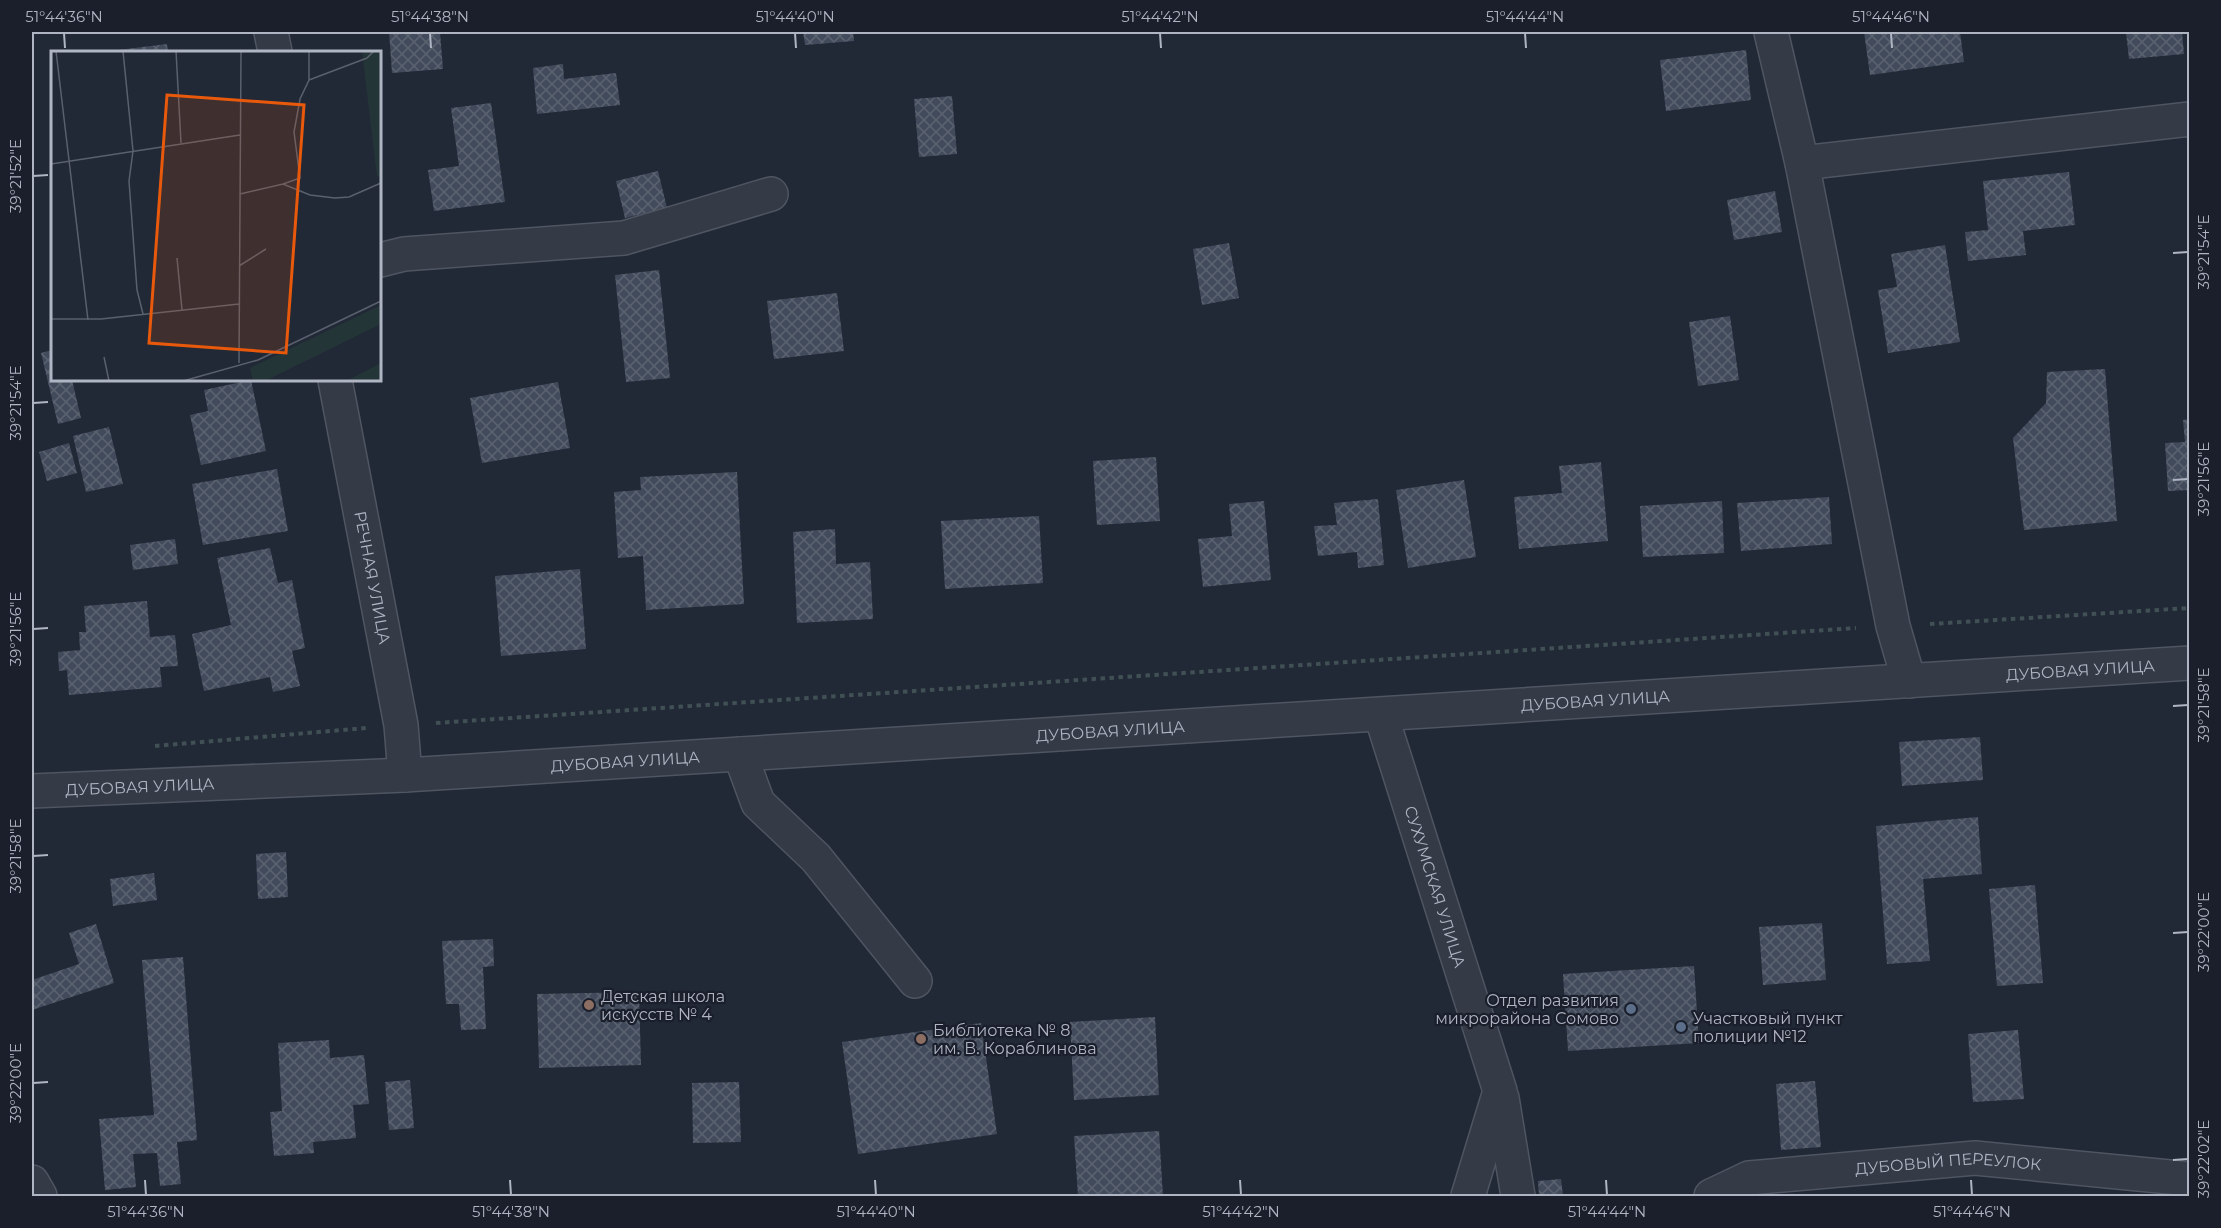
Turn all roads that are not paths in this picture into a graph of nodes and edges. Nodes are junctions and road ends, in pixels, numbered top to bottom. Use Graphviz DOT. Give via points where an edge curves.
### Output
graph roads {
  1 [pos="271,32"];
  2 [pos="1771,32"];
  3 [pos="275,51"];
  4 [pos="2190,119"];
  5 [pos="1802,163"];
  6 [pos="771,194"];
  7 [pos="381,260"];
  8 [pos="335,381"];
  9 [pos="2190,663"];
  10 [pos="1909,681"];
  11 [pos="1382,715"];
  12 [pos="740,754"];
  13 [pos="405,775"];
  14 [pos="32,791"];
  15 [pos="915,981"];
  16 [pos="1500,1091"];
  17 [pos="2190,1179"];
  18 [pos="32,1182"];
  19 [pos="40,1197"];
  20 [pos="1468,1197"];
  21 [pos="1518,1197"];
  22 [pos="1711,1197"];
  1 -- 3 [label="street"];
  2 -- 5 [label="street"];
  4 -- 5 [label="street"];
  5 -- 10 [label="street" via="1893,626"];
  6 -- 7 [label="street" via="624,238 404,254"];
  8 -- 13 [label="street, РЕЧНАЯ УЛИЦА" via="401,726"];
  9 -- 10 [label="street, ДУБОВАЯ УЛИЦА"];
  10 -- 11 [label="street, ДУБОВАЯ УЛИЦА"];
  11 -- 12 [label="street, ДУБОВАЯ УЛИЦА"];
  11 -- 16 [label="street, СУХУМСКАЯ УЛИЦА"];
  12 -- 13 [label="street, ДУБОВАЯ УЛИЦА"];
  12 -- 15 [label="street" via="758,802 816,858"];
  13 -- 14 [label="street, ДУБОВАЯ УЛИЦА"];
  16 -- 20 [label="street"];
  16 -- 21 [label="street"];
  17 -- 22 [label="street, ДУБОВЫЙ ПЕРЕУЛОК" via="1975,1158 1749,1178"];
  18 -- 19 [label="street"];
}
